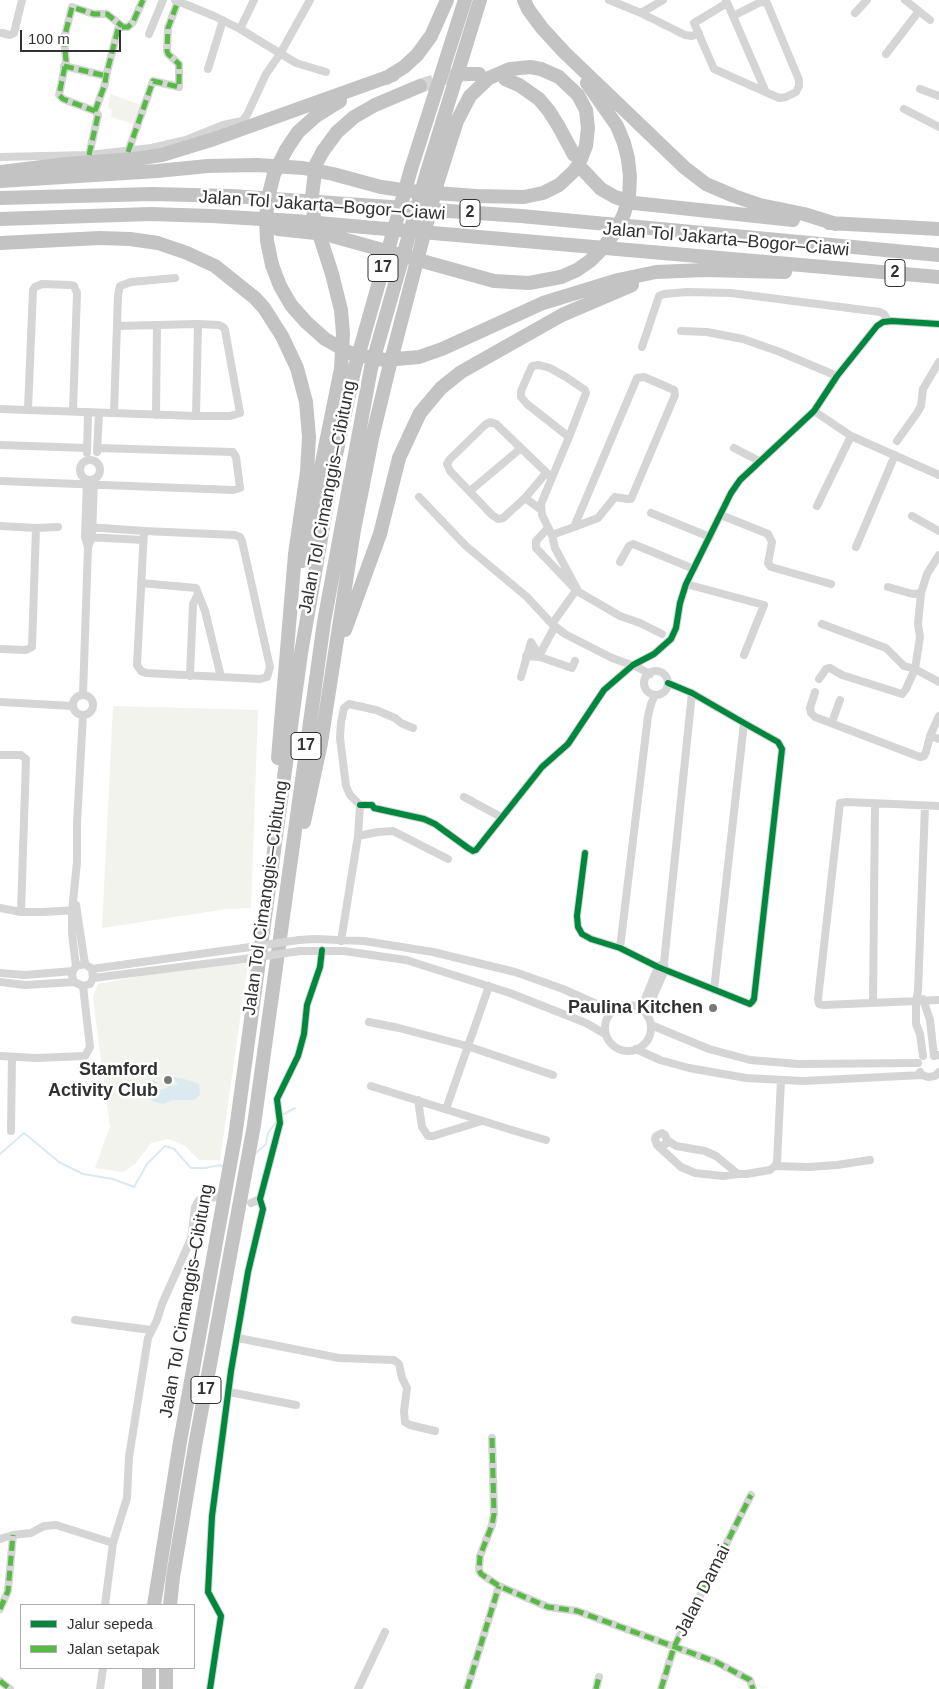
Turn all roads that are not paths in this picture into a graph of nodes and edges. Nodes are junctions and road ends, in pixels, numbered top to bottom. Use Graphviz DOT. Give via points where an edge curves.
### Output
graph roads {
  1 [pos="22,0"];
  2 [pos="143,0"];
  3 [pos="163,0"];
  4 [pos="254,0"];
  5 [pos="310,0"];
  6 [pos="447,0"];
  7 [pos="465,0"];
  8 [pos="480,0"];
  9 [pos="524,0"];
  10 [pos="609,0"];
  11 [pos="663,0"];
  12 [pos="867,0"];
  13 [pos="905,0"];
  14 [pos="176,1"];
  15 [pos="726,1"];
  16 [pos="919,11"];
  17 [pos="641,13"];
  18 [pos="855,13"];
  19 [pos="733,16"];
  20 [pos="223,20"];
  21 [pos="930,20"];
  22 [pos="694,23"];
  23 [pos="122,26"];
  24 [pos="240,29"];
  25 [pos="678,32"];
  26 [pos="2,33"];
  27 [pos="699,33"];
  28 [pos="149,34"];
  29 [pos="564,52"];
  30 [pos="280,54"];
  31 [pos="886,54"];
  32 [pos="64,66"];
  33 [pos="208,69"];
  34 [pos="326,72"];
  35 [pos="393,75"];
  36 [pos="106,76"];
  37 [pos="505,79"];
  38 [pos="420,86"];
  39 [pos="920,89"];
  40 [pos="765,90"];
  41 [pos="939,96"];
  42 [pos="904,109"];
  43 [pos="95,111"];
  44 [pos="939,127"];
  45 [pos="128,152"];
  46 [pos="89,155"];
  47 [pos="574,155"];
  48 [pos="0,157"];
  49 [pos="583,170"];
  50 [pos="0,172"];
  51 [pos="0,181"];
  52 [pos="0,198"];
  53 [pos="212,216"];
  54 [pos="0,219"];
  55 [pos="836,224"];
  56 [pos="939,229"];
  57 [pos="0,243"];
  58 [pos="939,255"];
  59 [pos="851,269"];
  60 [pos="656,272"];
  61 [pos="939,277"];
  62 [pos="175,278"];
  63 [pos="888,321"];
  64 [pos="198,324"];
  65 [pos="939,324"];
  66 [pos="157,325"];
  67 [pos="118,326"];
  68 [pos="681,331"];
  69 [pos="642,347"];
  70 [pos="939,362"];
  71 [pos="837,376"];
  72 [pos="0,409"];
  73 [pos="28,409"];
  74 [pos="73,411"];
  75 [pos="814,411"];
  76 [pos="88,412"];
  77 [pos="99,412"];
  78 [pos="114,413"];
  79 [pos="156,415"];
  80 [pos="196,416"];
  81 [pos="851,436"];
  82 [pos="569,437"];
  83 [pos="897,441"];
  84 [pos="0,445"];
  85 [pos="87,448"];
  86 [pos="97,448"];
  87 [pos="520,448"];
  88 [pos="734,448"];
  89 [pos="895,455"];
  90 [pos="87,460"];
  91 [pos="96,461"];
  92 [pos="759,462"];
  93 [pos="549,475"];
  94 [pos="939,476"];
  95 [pos="0,480"];
  96 [pos="90,482"];
  97 [pos="470,492"];
  98 [pos="419,497"];
  99 [pos="525,498"];
  100 [pos="817,506"];
  101 [pos="540,509"];
  102 [pos="651,513"];
  103 [pos="721,515"];
  104 [pos="912,516"];
  105 [pos="0,526"];
  106 [pos="58,527"];
  107 [pos="89,527"];
  108 [pos="574,527"];
  109 [pos="36,528"];
  110 [pos="144,531"];
  111 [pos="939,531"];
  112 [pos="550,532"];
  113 [pos="89,537"];
  114 [pos="710,537"];
  115 [pos="143,540"];
  116 [pos="856,547"];
  117 [pos="939,555"];
  118 [pos="620,562"];
  119 [pos="694,569"];
  120 [pos="141,583"];
  121 [pos="686,584"];
  122 [pos="831,584"];
  123 [pos="888,587"];
  124 [pos="576,591"];
  125 [pos="921,593"];
  126 [pos="198,594"];
  127 [pos="822,624"];
  128 [pos="554,625"];
  129 [pos="288,627"];
  130 [pos="662,634"];
  131 [pos="0,649"];
  132 [pos="744,655"];
  133 [pos="526,656"];
  134 [pos="540,657"];
  135 [pos="575,661"];
  136 [pos="333,664"];
  137 [pos="633,665"];
  138 [pos="915,670"];
  139 [pos="650,674"];
  140 [pos="190,676"];
  141 [pos="221,677"];
  142 [pos="521,677"];
  143 [pos="820,679"];
  144 [pos="939,682"];
  145 [pos="668,683"];
  146 [pos="815,692"];
  147 [pos="692,693"];
  148 [pos="83,694"];
  149 [pos="655,695"];
  150 [pos="840,700"];
  151 [pos="0,702"];
  152 [pos="73,706"];
  153 [pos="83,716"];
  154 [pos="939,716"];
  155 [pos="832,722"];
  156 [pos="744,723"];
  157 [pos="412,728"];
  158 [pos="930,736"];
  159 [pos="939,739"];
  160 [pos="0,755"];
  161 [pos="464,798"];
  162 [pos="360,804"];
  163 [pos="875,804"];
  164 [pos="926,806"];
  165 [pos="939,806"];
  166 [pos="501,817"];
  167 [pos="358,836"];
  168 [pos="585,853"];
  169 [pos="448,859"];
  170 [pos="0,908"];
  171 [pos="75,910"];
  172 [pos="21,912"];
  173 [pos="266,914"];
  174 [pos="281,935"];
  175 [pos="341,941"];
  176 [pos="620,948"];
  177 [pos="322,950"];
  178 [pos="78,967"];
  179 [pos="662,967"];
  180 [pos="92,969"];
  181 [pos="0,973"];
  182 [pos="93,978"];
  183 [pos="0,982"];
  184 [pos="74,982"];
  185 [pos="83,986"];
  186 [pos="489,986"];
  187 [pos="714,990"];
  188 [pos="918,991"];
  189 [pos="939,1000"];
  190 [pos="916,1002"];
  191 [pos="925,1002"];
  192 [pos="873,1003"];
  193 [pos="634,1006"];
  194 [pos="643,1010"];
  195 [pos="612,1011"];
  196 [pos="369,1022"];
  197 [pos="651,1025"];
  198 [pos="606,1034"];
  199 [pos="467,1046"];
  200 [pos="636,1049"];
  201 [pos="0,1056"];
  202 [pos="12,1057"];
  203 [pos="937,1057"];
  204 [pos="920,1059"];
  205 [pos="939,1072"];
  206 [pos="922,1074"];
  207 [pos="553,1075"];
  208 [pos="781,1080"];
  209 [pos="371,1086"];
  210 [pos="418,1100"];
  211 [pos="446,1109"];
  212 [pos="483,1120"];
  213 [pos="11,1131"];
  214 [pos="546,1140"];
  215 [pos="676,1146"];
  216 [pos="669,1156"];
  217 [pos="870,1160"];
  218 [pos="775,1166"];
  219 [pos="738,1174"];
  220 [pos="216,1197"];
  221 [pos="260,1199"];
  222 [pos="251,1203"];
  223 [pos="75,1320"];
  224 [pos="151,1330"];
  225 [pos="238,1338"];
  226 [pos="228,1392"];
  227 [pos="296,1404"];
  228 [pos="435,1431"];
  229 [pos="492,1438"];
  230 [pos="751,1495"];
  231 [pos="12,1535"];
  232 [pos="0,1539"];
  233 [pos="113,1543"];
  234 [pos="499,1586"];
  235 [pos="105,1604"];
  236 [pos="154,1604"];
  237 [pos="170,1604"];
  238 [pos="0,1609"];
  239 [pos="385,1632"];
  240 [pos="674,1647"];
  241 [pos="104,1669"];
  242 [pos="149,1669"];
  243 [pos="166,1669"];
  244 [pos="598,1677"];
  245 [pos="0,1682"];
  246 [pos="10,1689"];
  247 [pos="100,1689"];
  248 [pos="149,1689"];
  249 [pos="166,1689"];
  250 [pos="210,1689"];
  251 [pos="358,1689"];
  252 [pos="467,1689"];
  253 [pos="596,1689"];
  254 [pos="661,1689"];
  255 [pos="753,1689"];
  1 -- 26 [label="street" via="14,33"];
  2 -- 23 [label="street" via="133,22 128,27"];
  3 -- 28 [label="street"];
  4 -- 24 [label="street"];
  5 -- 30 [label="street"];
  6 -- 35 [label="highway" via="431,36 410,62"];
  7 -- 173 [label="highway, 17, bridge" via="411,170 355,367 332,474 301,653"];
  8 -- 174 [label="highway, Jalan Tol Cimanggis–Cibitung / 17, bridge" via="371,368 324,622"];
  9 -- 29 [label="highway" via="542,28"];
  10 -- 17 [label="street"];
  11 -- 17 [label="street"];
  12 -- 18 [label="street"];
  13 -- 16 [label="street"];
  14 -- 20 [label="street"];
  14 -- 45 [label="street" via="168,28 168,54 180,64 179,87 152,81"];
  15 -- 19 [label="street"];
  15 -- 22 [label="street"];
  16 -- 21 [label="street"];
  16 -- 31 [label="street"];
  17 -- 25 [label="street"];
  19 -- 40 [label="street"];
  19 -- 40 [label="street" via="762,2 771,9 800,86 796,92 783,98"];
  20 -- 24 [label="street"];
  20 -- 33 [label="street"];
  22 -- 25 [label="street"];
  22 -- 27 [label="street"];
  23 -- 32 [label="street" via="107,14 94,14 72,7 63,41"];
  23 -- 36 [label="street" via="118,29"];
  24 -- 30 [label="street"];
  25 -- 27 [label="street" via="689,36"];
  27 -- 40 [label="street" via="714,69"];
  29 -- 53 [label="highway, bridge" via="617,126 624,143 630,177 629,197 615,232 590,261 561,277 529,283 494,281 325,234 237,223"];
  29 -- 55 [label="highway" via="685,168 706,184 760,205"];
  30 -- 34 [label="street" via="296,63"];
  30 -- 45 [label="street" via="242,121 173,143"];
  32 -- 36 [label="street"];
  32 -- 43 [label="street" via="60,97"];
  35 -- 50 [label="highway" via="214,140 162,155"];
  35 -- 60 [label="highway, bridge" via="316,116 298,132 274,174 266,218 272,265 291,305 325,339 357,355 385,360 419,357 543,303"];
  36 -- 43 [label="street"];
  37 -- 47 [label="highway" via="539,99 559,126"];
  38 -- 129 [label="highway, bridge" via="375,104 354,117 337,132 316,164 312,196 314,218 341,310 344,334 341,369"];
  39 -- 41 [label="street"];
  42 -- 44 [label="street"];
  43 -- 46 [label="street" via="98,115"];
  45 -- 46 [label="street"];
  46 -- 48 [label="street"];
  49 -- 55 [label="highway" via="601,189 634,203"];
  51 -- 136 [label="highway, bridge" via="257,165 302,168 409,192 501,198 534,195 566,179 583,156 588,120 578,95 559,77 541,69 510,69 489,78 470,96 457,121 437,184 389,368 373,434"];
  52 -- 58 [label="highway, Jalan Tol Jakarta–Bogor–Ciawi / 2" via="153,194 231,196 521,216"];
  53 -- 54 [label="highway, Jalan Tol Jakarta–Bogor–Ciawi / 2" via="131,214"];
  53 -- 59 [label="highway, Jalan Tol Jakarta–Bogor–Ciawi / 2"];
  55 -- 56 [label="highway"];
  57 -- 129 [label="highway" via="92,238 158,243 215,266 264,308 297,368 306,402 309,437"];
  59 -- 60 [label="highway"];
  59 -- 61 [label="highway, Jalan Tol Jakarta–Bogor–Ciawi / 2"];
  60 -- 136 [label="highway" via="562,315 462,372 441,388 420,413 399,458 380,534"];
  62 -- 67 [label="street" via="120,286"];
  63 -- 65 [label="street"];
  63 -- 69 [label="street" via="880,312 731,293 664,294 659,296"];
  63 -- 71 [label="street" via="874,330"];
  64 -- 66 [label="street"];
  64 -- 80 [label="street"];
  64 -- 80 [label="street" via="219,325 225,330 241,410 235,416"];
  66 -- 67 [label="street"];
  66 -- 79 [label="street"];
  67 -- 78 [label="street"];
  68 -- 71 [label="street" via="743,339"];
  70 -- 83 [label="street" via="923,389 921,406"];
  71 -- 75 [label="street"];
  72 -- 73 [label="street"];
  73 -- 74 [label="street"];
  73 -- 74 [label="street" via="33,290 42,284 71,285 77,293"];
  74 -- 76 [label="street"];
  75 -- 81 [label="street"];
  75 -- 92 [label="street"];
  76 -- 77 [label="street"];
  76 -- 85 [label="street"];
  77 -- 78 [label="street"];
  77 -- 86 [label="street"];
  78 -- 79 [label="street"];
  79 -- 80 [label="street"];
  81 -- 89 [label="street"];
  81 -- 100 [label="street"];
  82 -- 82 [label="street" via="521,397 532,366 550,368 585,390"];
  82 -- 93 [label="street"];
  84 -- 85 [label="street"];
  85 -- 90 [label="street"];
  86 -- 91 [label="street"];
  86 -- 96 [label="street" via="233,452 240,486 233,490"];
  87 -- 93 [label="street"];
  87 -- 97 [label="street"];
  87 -- 97 [label="street" via="496,424 490,422 485,425 447,462 450,471"];
  88 -- 92 [label="street"];
  89 -- 94 [label="street"];
  89 -- 116 [label="street"];
  90 -- 91 [label="street"];
  90 -- 96 [label="street" via="80,472"];
  91 -- 96 [label="street" via="101,471"];
  92 -- 103 [label="street" via="735,487"];
  93 -- 99 [label="street"];
  93 -- 101 [label="street"];
  95 -- 96 [label="street"];
  96 -- 107 [label="street"];
  97 -- 99 [label="street" via="498,519"];
  98 -- 128 [label="street" via="466,546 527,597"];
  99 -- 101 [label="street"];
  101 -- 112 [label="street"];
  102 -- 114 [label="street"];
  103 -- 114 [label="street"];
  103 -- 122 [label="street" via="768,534 772,542 768,559 771,567"];
  104 -- 111 [label="street"];
  105 -- 109 [label="street"];
  106 -- 109 [label="street"];
  107 -- 110 [label="street"];
  107 -- 113 [label="street"];
  108 -- 108 [label="street" via="637,378 644,377 674,390 675,395 631,499 615,496 600,517"];
  108 -- 112 [label="street"];
  109 -- 131 [label="street" via="32,646 26,650"];
  110 -- 115 [label="street"];
  110 -- 141 [label="street" via="240,537 270,672 268,677 260,679"];
  112 -- 124 [label="street" via="563,565 577,587"];
  112 -- 124 [label="street" via="536,541 536,548"];
  113 -- 115 [label="street"];
  113 -- 148 [label="street"];
  114 -- 119 [label="street"];
  115 -- 120 [label="street"];
  117 -- 125 [label="street" via="927,574"];
  118 -- 119 [label="street" via="633,544"];
  119 -- 121 [label="street"];
  120 -- 126 [label="street" via="194,587"];
  120 -- 140 [label="street" via="138,668 146,673"];
  121 -- 132 [label="street" via="764,605"];
  121 -- 137 [label="street" via="676,628 668,644"];
  123 -- 125 [label="street"];
  124 -- 128 [label="street"];
  124 -- 130 [label="street" via="620,616"];
  125 -- 138 [label="street"];
  126 -- 140 [label="street" via="193,604"];
  126 -- 141 [label="street"];
  127 -- 138 [label="street" via="886,648 904,666"];
  128 -- 134 [label="street"];
  128 -- 137 [label="street" via="588,646"];
  129 -- 173 [label="highway"];
  133 -- 134 [label="street"];
  133 -- 134 [label="street" via="531,642"];
  133 -- 142 [label="street"];
  134 -- 135 [label="street" via="572,668"];
  136 -- 174 [label="highway" via="321,743"];
  137 -- 139 [label="street"];
  137 -- 166 [label="street" via="604,690 568,744 542,767"];
  138 -- 143 [label="street" via="902,694 842,675 830,668"];
  138 -- 144 [label="street"];
  139 -- 145 [label="street" via="661,673"];
  139 -- 149 [label="street" via="644,684 648,692"];
  140 -- 141 [label="street"];
  145 -- 147 [label="street"];
  145 -- 149 [label="street" via="663,693"];
  146 -- 155 [label="street" via="810,703 811,712 815,717"];
  147 -- 156 [label="street"];
  147 -- 179 [label="street"];
  148 -- 152 [label="street" via="76,698"];
  148 -- 153 [label="street" via="91,698 94,707"];
  149 -- 176 [label="street" via="648,716"];
  150 -- 155 [label="street"];
  151 -- 152 [label="street"];
  152 -- 153 [label="street" via="76,713"];
  153 -- 171 [label="street"];
  154 -- 158 [label="street"];
  155 -- 158 [label="street" via="920,757 926,752"];
  156 -- 187 [label="street"];
  156 -- 187 [label="street" via="778,742 783,753 754,999 748,1004"];
  157 -- 162 [label="street" via="376,710 350,704 345,706 340,738 346,786"];
  158 -- 159 [label="street"];
  160 -- 172 [label="street" via="20,755 26,759"];
  161 -- 166 [label="street"];
  162 -- 166 [label="street" via="430,822 473,851"];
  162 -- 167 [label="street"];
  163 -- 164 [label="street"];
  163 -- 192 [label="street"];
  163 -- 192 [label="street" via="844,802 839,806 818,999 819,1004 824,1005"];
  164 -- 165 [label="street"];
  164 -- 188 [label="street"];
  167 -- 169 [label="street" via="393,831"];
  167 -- 175 [label="street"];
  168 -- 176 [label="street" via="577,910 578,927 586,936"];
  170 -- 172 [label="street"];
  171 -- 172 [label="street"];
  171 -- 178 [label="street" via="72,933"];
  173 -- 236 [label="highway, Jalan Tol Cimanggis–Cibitung / 17" via="236,1137 180,1442"];
  174 -- 237 [label="highway, Jalan Tol Cimanggis–Cibitung / 17" via="246,1175 195,1446"];
  175 -- 180 [label="street, bridge" via="299,940"];
  175 -- 195 [label="street" via="399,945 499,967 563,989"];
  176 -- 179 [label="street"];
  177 -- 182 [label="street, bridge"];
  177 -- 186 [label="street" via="397,958"];
  177 -- 221 [label="street" via="320,967 307,1004 304,1034 291,1072 277,1099 280,1123"];
  178 -- 180 [label="street"];
  178 -- 181 [label="street" via="25,975"];
  178 -- 184 [label="street" via="72,976"];
  179 -- 187 [label="street"];
  179 -- 193 [label="street" via="645,999"];
  179 -- 194 [label="street" via="649,1006"];
  180 -- 182 [label="street"];
  182 -- 185 [label="street" via="90,984"];
  183 -- 184 [label="street" via="25,985"];
  184 -- 185 [label="street"];
  185 -- 202 [label="street" via="90,1047 88,1054 82,1057"];
  186 -- 198 [label="street" via="557,1010"];
  186 -- 199 [label="street"];
  188 -- 190 [label="street"];
  188 -- 191 [label="street"];
  189 -- 191 [label="street"];
  190 -- 191 [label="street"];
  190 -- 192 [label="street"];
  190 -- 204 [label="street"];
  191 -- 203 [label="street"];
  193 -- 194 [label="street"];
  193 -- 195 [label="street" via="628,1004"];
  194 -- 197 [label="street"];
  195 -- 198 [label="street" via="606,1022"];
  196 -- 199 [label="street"];
  197 -- 200 [label="street" via="648,1040"];
  197 -- 204 [label="street" via="709,1049 750,1060 798,1064"];
  198 -- 200 [label="street" via="619,1049"];
  199 -- 207 [label="street"];
  199 -- 211 [label="street"];
  200 -- 208 [label="street" via="660,1060 708,1072"];
  201 -- 202 [label="street"];
  202 -- 213 [label="street"];
  203 -- 204 [label="street"];
  204 -- 206 [label="street" via="919,1071"];
  205 -- 206 [label="street" via="932,1077"];
  206 -- 208 [label="street"];
  208 -- 218 [label="street"];
  209 -- 210 [label="street"];
  210 -- 211 [label="street"];
  210 -- 212 [label="street" via="422,1127 428,1136"];
  211 -- 212 [label="street"];
  212 -- 214 [label="street"];
  215 -- 216 [label="street"];
  215 -- 216 [label="street" via="668,1140 664,1146 657,1145"];
  215 -- 219 [label="street" via="710,1153"];
  216 -- 219 [label="street" via="681,1167 695,1173 715,1176"];
  217 -- 218 [label="street" via="837,1166"];
  218 -- 219 [label="street" via="770,1170"];
  220 -- 224 [label="street" via="199,1200 191,1239"];
  221 -- 222 [label="street"];
  221 -- 225 [label="street" via="263,1209 248,1272"];
  223 -- 224 [label="street"];
  224 -- 233 [label="street" via="129,1457 127,1498"];
  225 -- 226 [label="street"];
  225 -- 228 [label="street" via="339,1358 394,1360 399,1364 407,1388 405,1422"];
  226 -- 227 [label="street"];
  226 -- 250 [label="street" via="212,1516 208,1592 221,1616"];
  229 -- 234 [label="street" via="494,1514 480,1556 479,1570"];
  230 -- 240 [label="street, Jalan Damai"];
  231 -- 232 [label="street"];
  231 -- 233 [label="street" via="56,1525"];
  231 -- 238 [label="street" via="8,1591"];
  233 -- 235 [label="street"];
  234 -- 240 [label="street" via="548,1607 577,1611"];
  234 -- 252 [label="street"];
  239 -- 251 [label="street"];
  240 -- 254 [label="street, Jalan Damai"];
  240 -- 255 [label="street" via="739,1674 750,1680"];
  241 -- 247 [label="street"];
  242 -- 248 [label="highway"];
  243 -- 249 [label="highway"];
  244 -- 253 [label="street"];
  245 -- 246 [label="street"];
}
